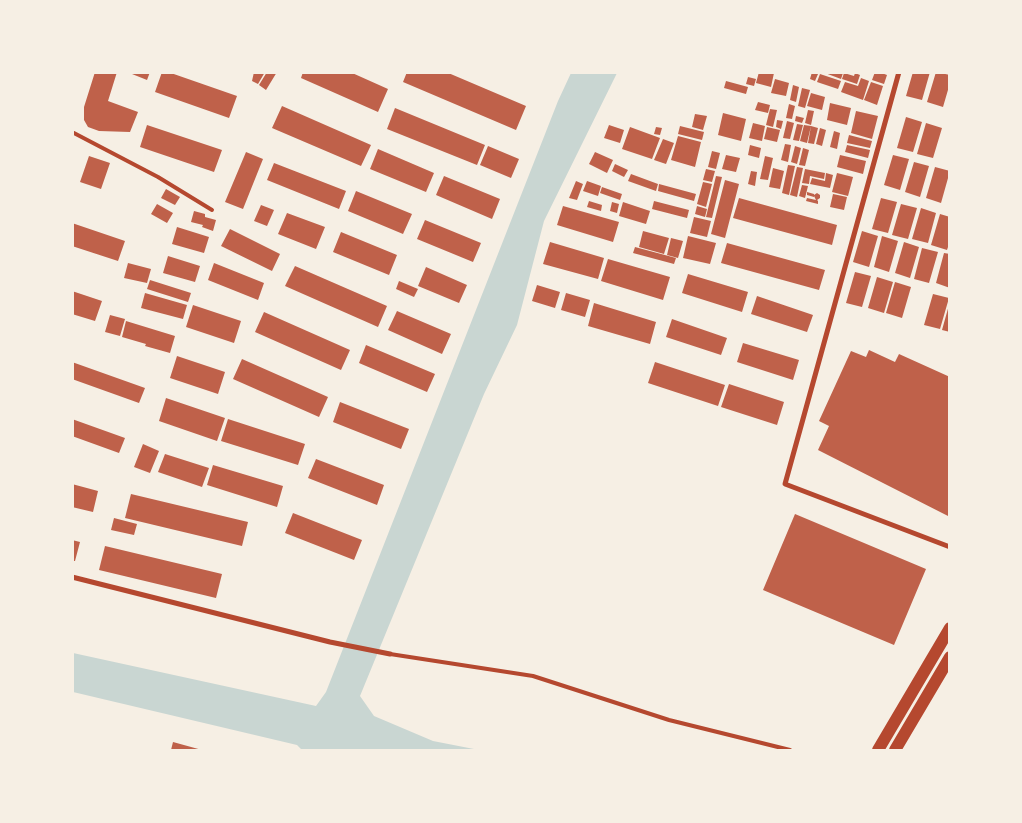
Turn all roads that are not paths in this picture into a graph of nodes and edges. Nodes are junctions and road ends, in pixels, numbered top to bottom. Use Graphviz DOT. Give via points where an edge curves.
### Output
graph roads {
  1 [pos="899,72"];
  2 [pos="72,132"];
  3 [pos="212,210"];
  4 [pos="950,547"];
  5 [pos="72,577"];
  6 [pos="950,628"];
  7 [pos="390,654"];
  8 [pos="950,657"];
  9 [pos="790,750"];
  10 [pos="878,750"];
  11 [pos="895,750"];
  1 -- 4 [label="street" via="785,484"];
  2 -- 3 [label="lane" via="158,177"];
  5 -- 7 [label="street"];
  6 -- 10 [label="main road"];
  7 -- 9 [label="lane" via="533,676 669,720"];
  8 -- 11 [label="main road"];
}
